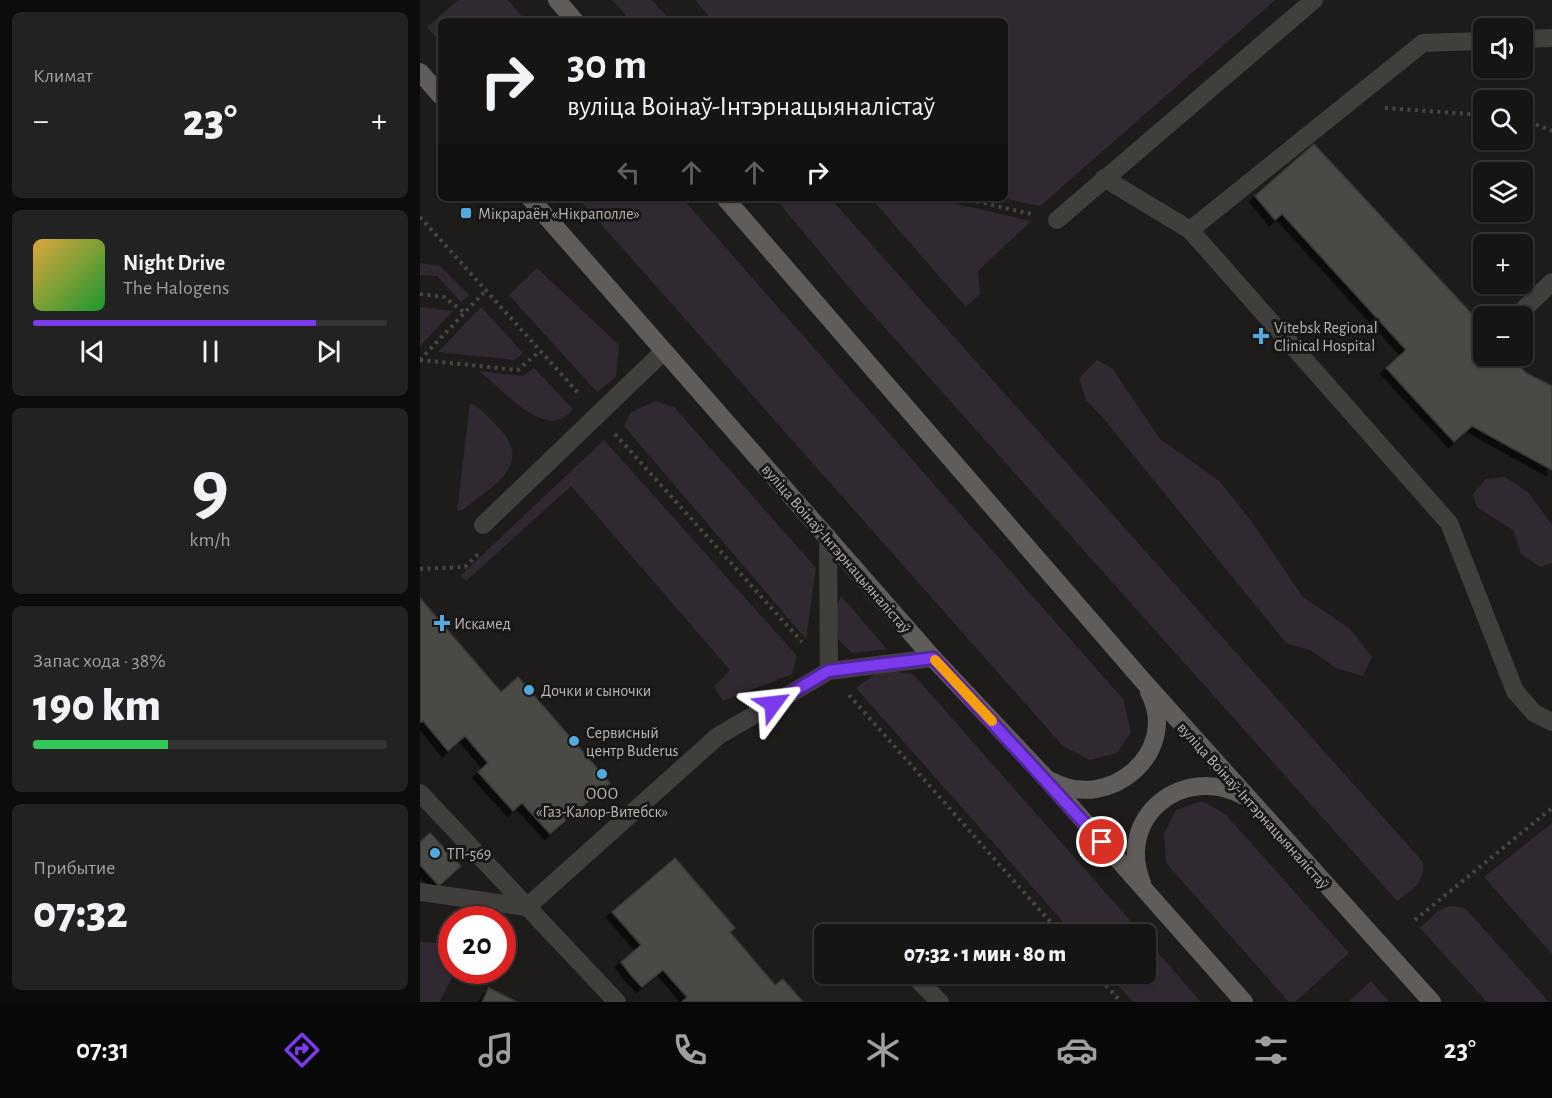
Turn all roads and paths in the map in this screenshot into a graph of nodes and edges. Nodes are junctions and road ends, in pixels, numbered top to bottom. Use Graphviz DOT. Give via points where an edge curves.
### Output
graph roads {
  1 [pos="557,0"];
  2 [pos="1314,0"];
  3 [pos="572,18"];
  4 [pos="1552,38"];
  5 [pos="1533,39"];
  6 [pos="1473,41"];
  7 [pos="420,72"];
  8 [pos="438,93"];
  9 [pos="1345,105"];
  10 [pos="1473,114"];
  11 [pos="1533,123"];
  12 [pos="1552,131"];
  13 [pos="1104,178"];
  14 [pos="533,201"];
  15 [pos="728,201"];
  16 [pos="975,201"];
  17 [pos="420,217"];
  18 [pos="1057,220"];
  19 [pos="1190,230"];
  20 [pos="1552,282"];
  21 [pos="486,290"];
  22 [pos="420,294"];
  23 [pos="1527,306"];
  24 [pos="464,312"];
  25 [pos="540,351"];
  26 [pos="664,351"];
  27 [pos="420,360"];
  28 [pos="598,414"];
  29 [pos="483,525"];
  30 [pos="828,537"];
  31 [pos="933,658"];
  32 [pos="828,671"];
  33 [pos="1144,682"];
  34 [pos="1552,722"];
  35 [pos="1044,777"];
  36 [pos="420,793"];
  37 [pos="1248,798"];
  38 [pos="1552,808"];
  39 [pos="1145,890"];
  40 [pos="420,892"];
  41 [pos="527,907"];
  42 [pos="1416,920"];
  43 [pos="1052,924"];
  44 [pos="922,984"];
  45 [pos="1105,984"];
  46 [pos="617,1002"];
  47 [pos="940,1002"];
  48 [pos="1121,1002"];
  49 [pos="1244,1002"];
  50 [pos="1432,1002"];
  1 -- 3 [label="main road"];
  2 -- 13 [label="lane"];
  4 -- 5 [label="lane"];
  6 -- 9 [label="lane" via="1423,43"];
  7 -- 8 [label="main road"];
  9 -- 10 [label="path"];
  9 -- 19 [label="lane"];
  11 -- 12 [label="path"];
  13 -- 18 [label="lane"];
  13 -- 19 [label="lane"];
  14 -- 26 [label="main road, вуліца Воінаў-Інтэрнацыяналістаў"];
  15 -- 33 [label="main road, вуліца Воінаў-Інтэрнацыяналістаў"];
  16 -- 18 [label="path"];
  17 -- 21 [label="path"];
  19 -- 34 [label="lane" via="1449,523 1515,691 1534,713"];
  20 -- 23 [label="lane"];
  21 -- 24 [label="path"];
  21 -- 25 [label="path"];
  22 -- 24 [label="path" via="444,297"];
  24 -- 27 [label="path"];
  25 -- 27 [label="path" via="518,370"];
  25 -- 28 [label="path"];
  26 -- 28 [label="lane"];
  26 -- 30 [label="main road, вуліца Воінаў-Інтэрнацыяналістаў"];
  28 -- 29 [label="lane"];
  28 -- 32 [label="path"];
  30 -- 31 [label="main road, вуліца Воінаў-Інтэрнацыяналістаў"];
  30 -- 32 [label="lane"];
  31 -- 32 [label="lane"];
  31 -- 35 [label="main road, вуліца Воінаў-Інтэрнацыяналістаў"];
  32 -- 41 [label="lane" via="718,736"];
  32 -- 43 [label="path"];
  33 -- 35 [label="main road" via="1152,697 1155,729 1148,753 1133,773 1105,788 1090,790 1074,790"];
  33 -- 37 [label="main road, вуліца Воінаў-Інтэрнацыяналістаў"];
  35 -- 39 [label="main road, вуліца Воінаў-Інтэрнацыяналістаў"];
  36 -- 41 [label="lane"];
  37 -- 39 [label="main road" via="1216,785 1189,787 1165,798 1153,809 1137,840 1138,874"];
  37 -- 50 [label="main road, вуліца Воінаў-Інтэрнацыяналістаў"];
  38 -- 42 [label="path"];
  39 -- 49 [label="main road, вуліца Воінаў-Інтэрнацыяналістаў"];
  40 -- 41 [label="lane"];
  41 -- 46 [label="lane"];
  44 -- 47 [label="lane"];
  45 -- 48 [label="path"];
}
